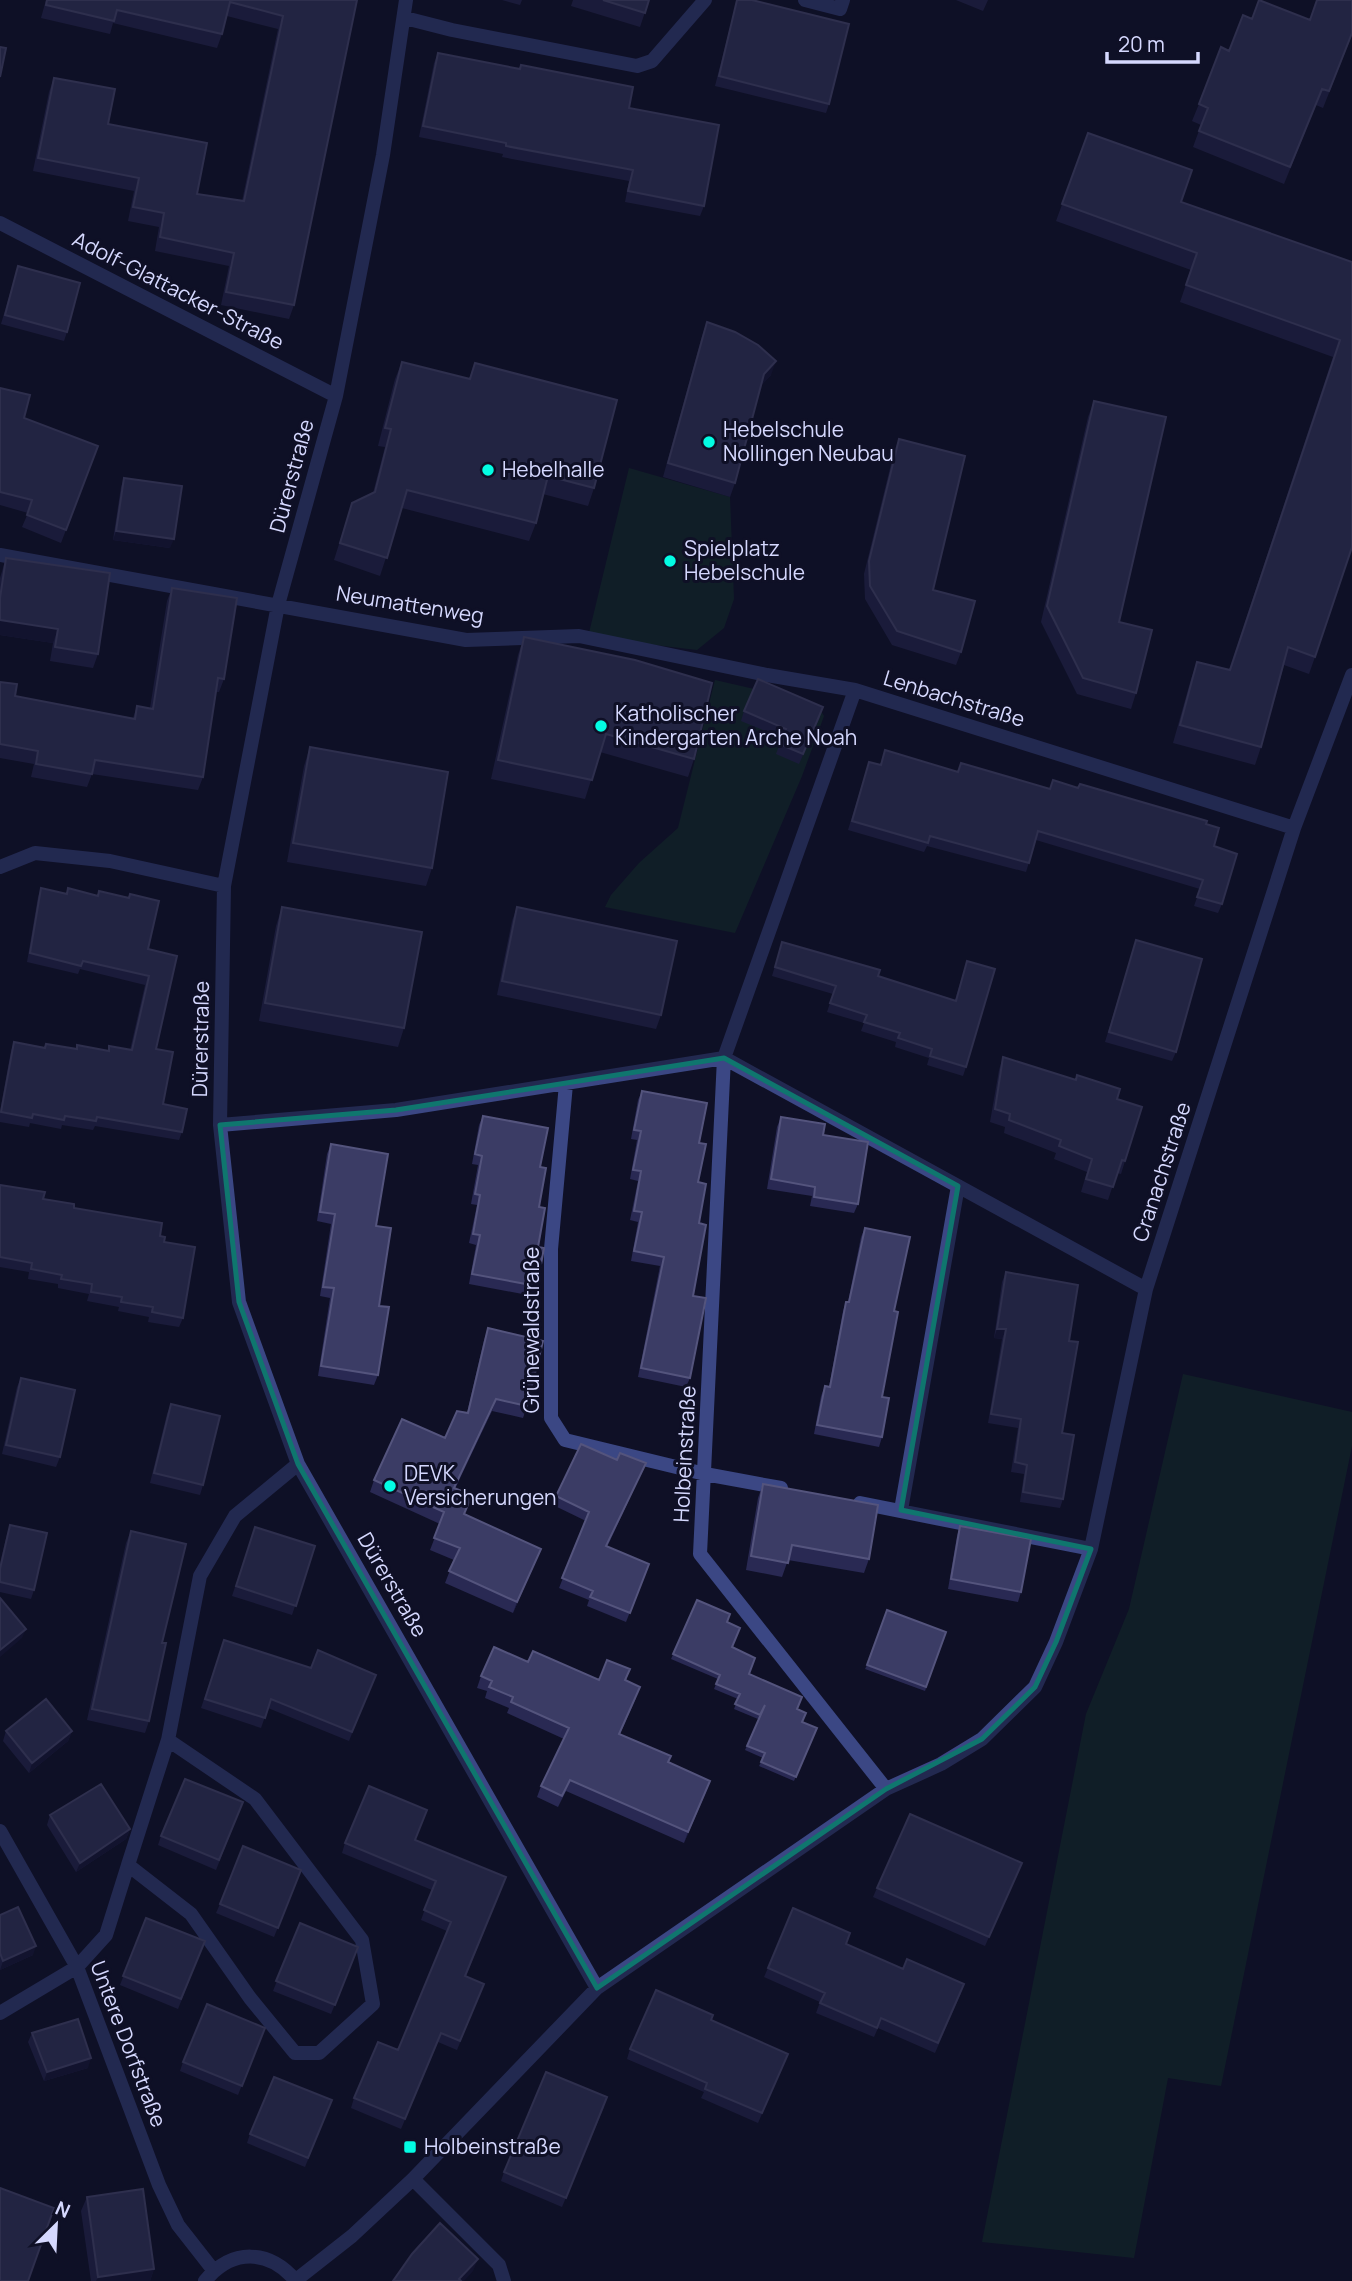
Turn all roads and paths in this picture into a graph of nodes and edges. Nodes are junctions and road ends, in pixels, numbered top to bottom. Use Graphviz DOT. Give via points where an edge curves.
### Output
graph roads {
  1 [pos="405,0"];
  2 [pos="705,0"];
  3 [pos="805,0"];
  4 [pos="842,4"];
  5 [pos="405,18"];
  6 [pos="0,223"];
  7 [pos="336,396"];
  8 [pos="0,555"];
  9 [pos="278,605"];
  10 [pos="1352,675"];
  11 [pos="855,690"];
  12 [pos="1294,828"];
  13 [pos="0,867"];
  14 [pos="224,886"];
  15 [pos="724,1058"];
  16 [pos="566,1084"];
  17 [pos="220,1125"];
  18 [pos="958,1186"];
  19 [pos="1146,1289"];
  20 [pos="298,1464"];
  21 [pos="705,1474"];
  22 [pos="796,1491"];
  23 [pos="849,1501"];
  24 [pos="901,1510"];
  25 [pos="1091,1549"];
  26 [pos="168,1740"];
  27 [pos="886,1788"];
  28 [pos="0,1831"];
  29 [pos="128,1865"];
  30 [pos="77,1967"];
  31 [pos="597,1988"];
  32 [pos="0,2012"];
  33 [pos="414,2179"];
  34 [pos="210,2276"];
  35 [pos="296,2280"];
  36 [pos="504,2281"];
  1 -- 5 [label="street, Dürerstraße"];
  2 -- 5 [label="street" via="652,61 637,66"];
  3 -- 4 [label="street"];
  5 -- 7 [label="street, Dürerstraße"];
  6 -- 7 [label="street, Adolf-Glattacker-Straße"];
  7 -- 9 [label="street, Dürerstraße"];
  8 -- 9 [label="street, Neumattenweg"];
  9 -- 11 [label="street, Neumattenweg" via="466,640 579,636"];
  9 -- 14 [label="street, Dürerstraße"];
  10 -- 12 [label="street, Cranachstraße"];
  11 -- 12 [label="street, Lenbachstraße"];
  11 -- 15 [label="street, Lenbachstraße"];
  12 -- 19 [label="street, Cranachstraße"];
  13 -- 14 [label="street" via="35,853 110,861"];
  14 -- 17 [label="street, Dürerstraße"];
  15 -- 16 [label="street"];
  15 -- 18 [label="street"];
  15 -- 21 [label="street, Holbeinstraße"];
  16 -- 17 [label="street" via="396,1110"];
  16 -- 21 [label="street, Grünewaldstraße" via="551,1249 551,1418 565,1440"];
  17 -- 20 [label="street, Dürerstraße" via="239,1302"];
  18 -- 19 [label="street"];
  18 -- 24 [label="street"];
  19 -- 25 [label="street, Cranachstraße"];
  20 -- 26 [label="street" via="235,1516 200,1576"];
  20 -- 31 [label="street, Dürerstraße"];
  21 -- 22 [label="street, Grünewaldstraße"];
  21 -- 27 [label="street, Holbeinstraße" via="700,1554"];
  23 -- 24 [label="street"];
  24 -- 25 [label="street"];
  25 -- 27 [label="street, Cranachstraße" via="1035,1687 982,1739 941,1764"];
  26 -- 29 [label="street"];
  26 -- 29 [label="street" via="256,1799 362,1940 373,2004 319,2053 295,2053 191,1914"];
  27 -- 31 [label="street"];
  28 -- 30 [label="street, Untere Dorfstraße"];
  29 -- 30 [label="street" via="106,1935"];
  30 -- 32 [label="street"];
  30 -- 34 [label="street, Untere Dorfstraße" via="159,2185"];
  31 -- 33 [label="street"];
  33 -- 35 [label="street"];
  33 -- 36 [label="street" via="499,2265"];
  34 -- 35 [label="street, Untere Dorfstraße" via="229,2260 253,2256 280,2265"];
}
